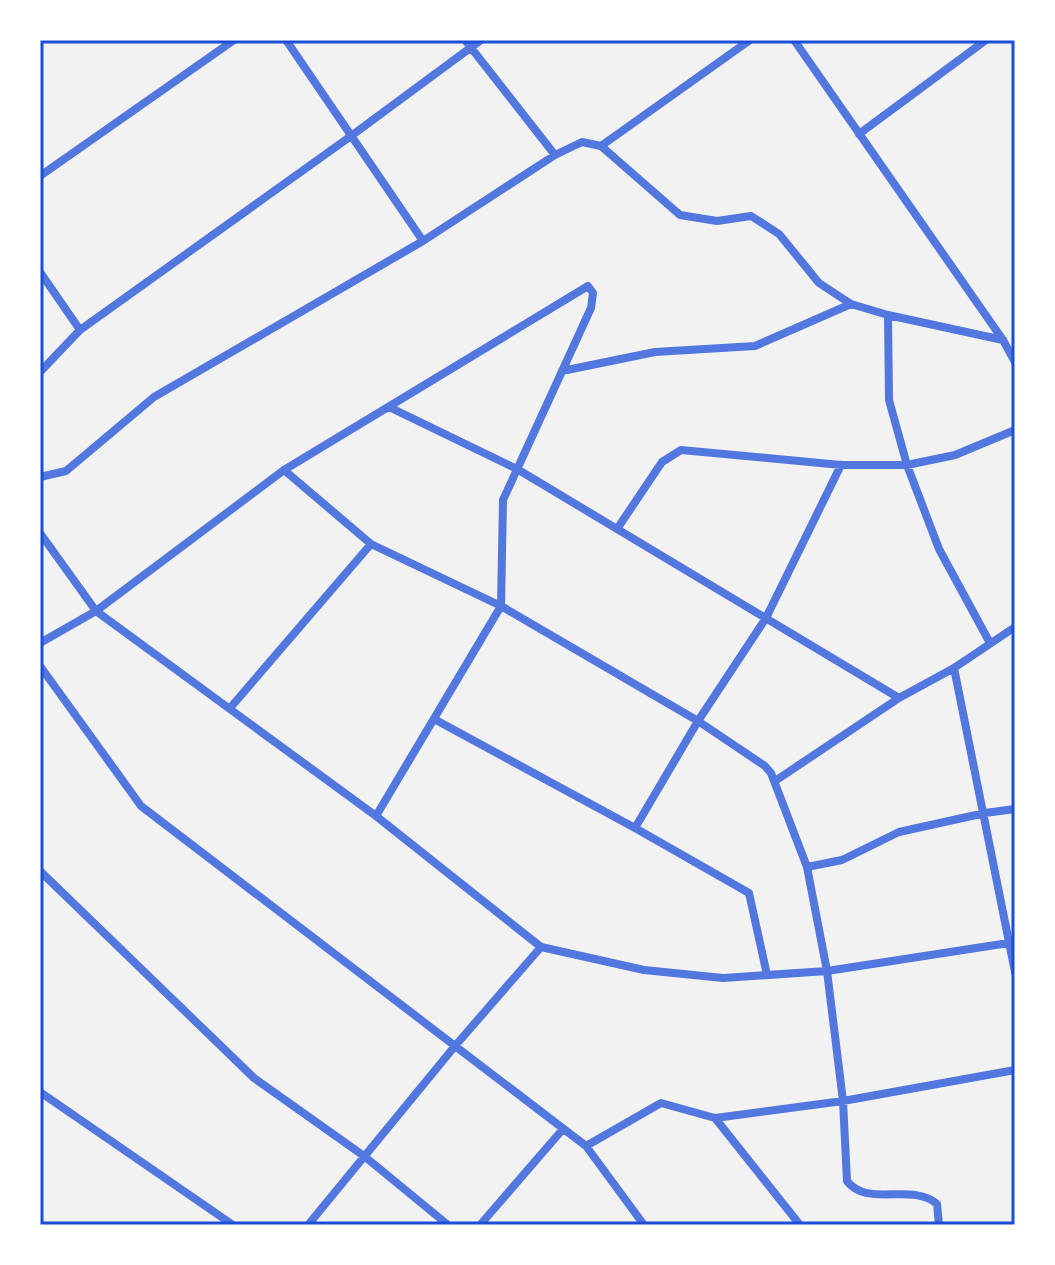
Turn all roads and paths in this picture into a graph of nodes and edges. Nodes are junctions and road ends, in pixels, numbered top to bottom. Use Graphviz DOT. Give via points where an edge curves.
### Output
graph roads {
  1 [pos="234,40"];
  2 [pos="286,40"];
  3 [pos="481,40"];
  4 [pos="750,40"];
  5 [pos="794,40"];
  6 [pos="986,40"];
  7 [pos="467,44"];
  8 [pos="859,134"];
  9 [pos="351,136"];
  10 [pos="601,146"];
  11 [pos="555,155"];
  12 [pos="40,176"];
  13 [pos="423,241"];
  14 [pos="40,272"];
  15 [pos="851,304"];
  16 [pos="888,315"];
  17 [pos="80,330"];
  18 [pos="1003,340"];
  19 [pos="1015,362"];
  20 [pos="562,371"];
  21 [pos="40,372"];
  22 [pos="389,407"];
  23 [pos="1015,430"];
  24 [pos="841,465"];
  25 [pos="907,465"];
  26 [pos="517,469"];
  27 [pos="284,470"];
  28 [pos="40,477"];
  29 [pos="617,529"];
  30 [pos="40,533"];
  31 [pos="371,544"];
  32 [pos="501,606"];
  33 [pos="96,611"];
  34 [pos="766,618"];
  35 [pos="1015,627"];
  36 [pos="40,643"];
  37 [pos="990,643"];
  38 [pos="40,666"];
  39 [pos="954,668"];
  40 [pos="899,698"];
  41 [pos="231,707"];
  42 [pos="434,719"];
  43 [pos="698,721"];
  44 [pos="775,781"];
  45 [pos="1015,809"];
  46 [pos="985,813"];
  47 [pos="376,816"];
  48 [pos="635,828"];
  49 [pos="807,867"];
  50 [pos="40,871"];
  51 [pos="1013,943"];
  52 [pos="541,947"];
  53 [pos="827,971"];
  54 [pos="1015,972"];
  55 [pos="767,975"];
  56 [pos="455,1046"];
  57 [pos="1015,1070"];
  58 [pos="40,1092"];
  59 [pos="843,1101"];
  60 [pos="715,1118"];
  61 [pos="563,1129"];
  62 [pos="586,1146"];
  63 [pos="364,1156"];
  64 [pos="233,1225"];
  65 [pos="308,1225"];
  66 [pos="448,1225"];
  67 [pos="480,1225"];
  68 [pos="644,1225"];
  69 [pos="800,1225"];
  70 [pos="939,1225"];
  1 -- 12 [label="street"];
  2 -- 9 [label="street"];
  3 -- 7 [label="street"];
  4 -- 10 [label="street"];
  5 -- 8 [label="street"];
  6 -- 8 [label="street"];
  7 -- 9 [label="street"];
  7 -- 11 [label="street"];
  8 -- 18 [label="street"];
  9 -- 13 [label="street"];
  9 -- 17 [label="street"];
  10 -- 11 [label="street" via="582,142"];
  10 -- 15 [label="street" via="680,215 717,221 751,216 779,234 819,283"];
  11 -- 13 [label="street"];
  13 -- 28 [label="street" via="154,397 66,471"];
  14 -- 17 [label="street"];
  15 -- 16 [label="street"];
  15 -- 20 [label="street" via="755,346 655,352"];
  16 -- 18 [label="street"];
  16 -- 25 [label="street" via="889,400"];
  17 -- 21 [label="street"];
  18 -- 19 [label="street"];
  20 -- 22 [label="street" via="591,308 593,293 588,286"];
  20 -- 26 [label="street"];
  22 -- 26 [label="street"];
  22 -- 27 [label="street"];
  23 -- 25 [label="street" via="955,455"];
  24 -- 25 [label="street"];
  24 -- 29 [label="street" via="681,450 662,462"];
  24 -- 34 [label="street"];
  25 -- 37 [label="street" via="939,549"];
  26 -- 29 [label="street"];
  26 -- 32 [label="street" via="503,500"];
  27 -- 31 [label="street"];
  27 -- 33 [label="street"];
  29 -- 34 [label="street"];
  30 -- 33 [label="street"];
  31 -- 32 [label="street"];
  31 -- 41 [label="street"];
  32 -- 42 [label="street"];
  32 -- 43 [label="street"];
  33 -- 36 [label="street"];
  33 -- 41 [label="street"];
  34 -- 40 [label="street"];
  34 -- 43 [label="street"];
  35 -- 37 [label="street"];
  37 -- 39 [label="street"];
  38 -- 56 [label="street" via="141,806"];
  39 -- 40 [label="street"];
  39 -- 46 [label="street"];
  40 -- 44 [label="street"];
  41 -- 47 [label="street"];
  42 -- 47 [label="street"];
  42 -- 48 [label="street"];
  43 -- 44 [label="street" via="765,766"];
  43 -- 48 [label="street"];
  44 -- 49 [label="street"];
  45 -- 46 [label="street"];
  46 -- 49 [label="street" via="899,832 842,860"];
  46 -- 51 [label="street"];
  47 -- 52 [label="street"];
  48 -- 55 [label="street" via="749,893"];
  49 -- 53 [label="street"];
  50 -- 63 [label="street" via="254,1078"];
  51 -- 53 [label="street"];
  51 -- 54 [label="street"];
  52 -- 55 [label="street" via="644,970 723,978"];
  52 -- 56 [label="street"];
  53 -- 55 [label="street"];
  53 -- 59 [label="street"];
  56 -- 61 [label="street"];
  56 -- 63 [label="street"];
  57 -- 59 [label="street"];
  58 -- 64 [label="street"];
  59 -- 60 [label="street"];
  59 -- 70 [label="street" via="847,1181 853,1190 930,1198 937,1204"];
  60 -- 62 [label="street" via="661,1103"];
  60 -- 69 [label="street"];
  61 -- 62 [label="street"];
  61 -- 67 [label="street"];
  62 -- 68 [label="street"];
  63 -- 65 [label="street"];
  63 -- 66 [label="street"];
}
